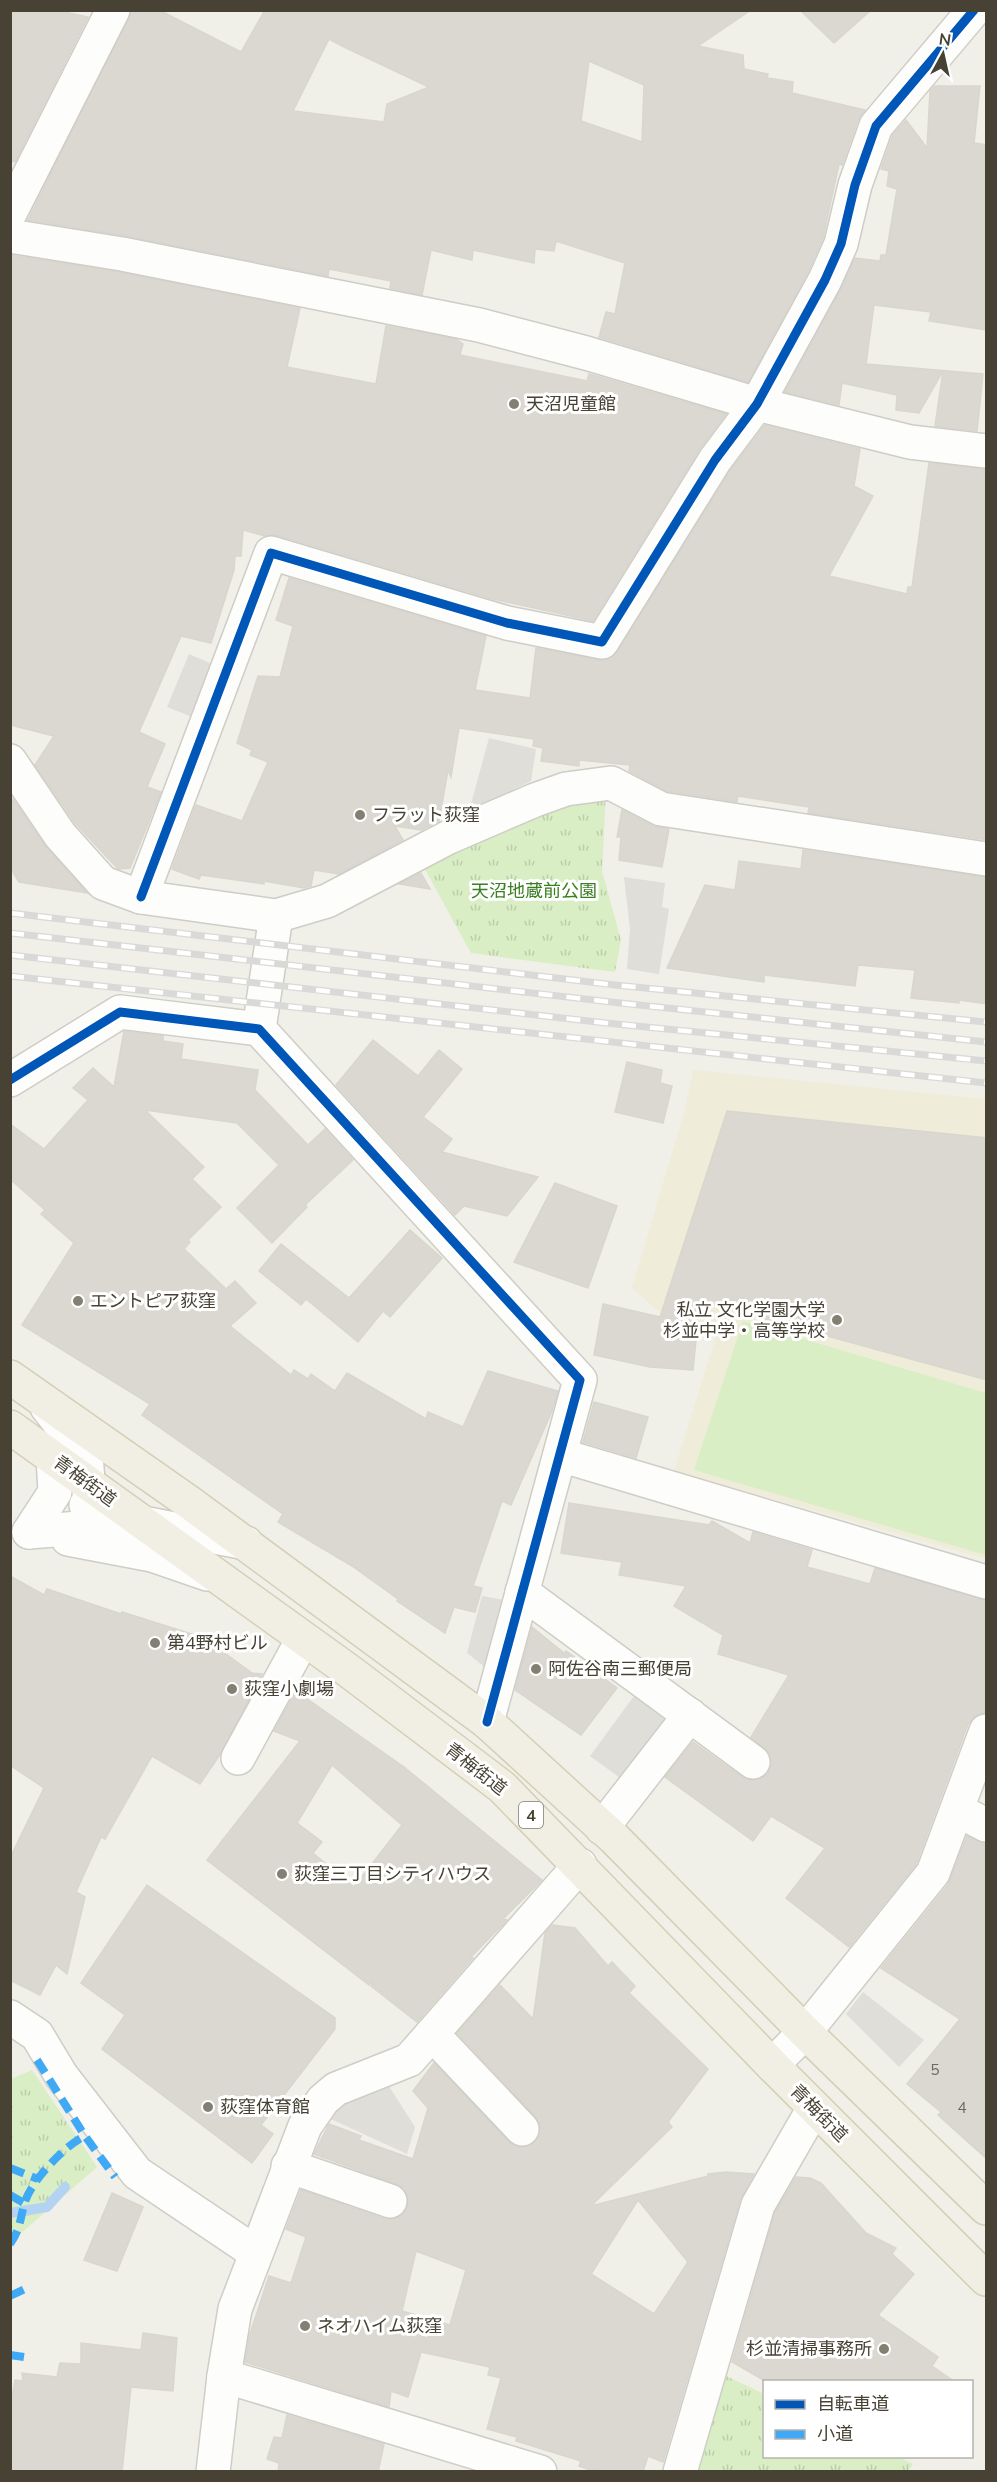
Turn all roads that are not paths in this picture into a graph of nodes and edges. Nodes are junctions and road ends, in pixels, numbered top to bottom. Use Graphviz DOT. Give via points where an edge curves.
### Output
graph roads {
  1 [pos="113,10"];
  2 [pos="974,10"];
  3 [pos="10,213"];
  4 [pos="10,236"];
  5 [pos="757,404"];
  6 [pos="987,451"];
  7 [pos="10,760"];
  8 [pos="987,859"];
  9 [pos="141,897"];
  10 [pos="276,916"];
  11 [pos="259,1029"];
  12 [pos="10,1080"];
  13 [pos="10,1377"];
  14 [pos="40,1398"];
  15 [pos="10,1427"];
  16 [pos="560,1455"];
  17 [pos="53,1457"];
  18 [pos="89,1484"];
  19 [pos="143,1523"];
  20 [pos="20,1530"];
  21 [pos="246,1543"];
  22 [pos="220,1578"];
  23 [pos="987,1582"];
  24 [pos="522,1592"];
  25 [pos="303,1639"];
  26 [pos="690,1715"];
  27 [pos="487,1722"];
  28 [pos="987,1731"];
  29 [pos="238,1758"];
  30 [pos="753,1762"];
  31 [pos="973,1818"];
  32 [pos="602,1828"];
  33 [pos="580,1865"];
  34 [pos="10,2017"];
  35 [pos="805,2032"];
  36 [pos="432,2034"];
  37 [pos="37,2060"];
  38 [pos="772,2065"];
  39 [pos="814,2108"];
  40 [pos="522,2129"];
  41 [pos="288,2166"];
  42 [pos="115,2177"];
  43 [pos="390,2201"];
  44 [pos="987,2208"];
  45 [pos="256,2253"];
  46 [pos="987,2279"];
  47 [pos="224,2376"];
  48 [pos="213,2472"];
  49 [pos="540,2472"];
  50 [pos="680,2472"];
  1 -- 3 [label="street"];
  2 -- 5 [label="street" via="876,126 855,185 841,244"];
  4 -- 5 [label="street" via="122,254 479,325"];
  5 -- 6 [label="street" via="910,442"];
  5 -- 9 [label="street" via="715,460 602,642 507,623 271,553"];
  7 -- 9 [label="street" via="60,835 103,883"];
  8 -- 10 [label="street" via="661,809 611,783 566,789 535,800 449,837 327,900"];
  9 -- 10 [label="street"];
  10 -- 11 [label="street"];
  11 -- 12 [label="street" via="120,1012"];
  11 -- 16 [label="street" via="580,1380"];
  13 -- 14 [label="main road, 4"];
  14 -- 18 [label="street" via="86,1457"];
  14 -- 21 [label="main road, 4"];
  15 -- 17 [label="main road, 青梅街道 / 4"];
  16 -- 23 [label="street"];
  16 -- 24 [label="street"];
  17 -- 18 [label="main road, 青梅街道 / 4"];
  17 -- 20 [label="street" via="55,1492"];
  18 -- 19 [label="main road, 青梅街道 / 4"];
  18 -- 20 [label="street" via="90,1502 74,1517"];
  19 -- 20 [label="street"];
  19 -- 21 [label="street"];
  19 -- 22 [label="main road, 青梅街道 / 4"];
  20 -- 22 [label="street" via="152,1555"];
  21 -- 27 [label="main road, 4"];
  22 -- 25 [label="main road, 青梅街道 / 4"];
  24 -- 26 [label="street"];
  24 -- 27 [label="street"];
  25 -- 29 [label="street"];
  25 -- 33 [label="main road, 青梅街道 / 4" via="502,1787"];
  26 -- 30 [label="street"];
  26 -- 32 [label="street"];
  27 -- 32 [label="main road, 4"];
  28 -- 31 [label="street"];
  31 -- 35 [label="street"];
  32 -- 35 [label="main road, 4"];
  33 -- 36 [label="street"];
  33 -- 38 [label="main road, 青梅街道 / 4"];
  34 -- 45 [label="street" via="38,2035 61,2075 137,2173"];
  35 -- 38 [label="street"];
  35 -- 44 [label="main road, 4"];
  36 -- 40 [label="street"];
  36 -- 41 [label="street" via="409,2060 336,2089 323,2100 304,2126"];
  37 -- 42 [label="street"];
  38 -- 39 [label="main road, 青梅街道 / 4"];
  39 -- 46 [label="main road, 青梅街道 / 4"];
  39 -- 50 [label="street" via="758,2205"];
  41 -- 43 [label="street"];
  41 -- 45 [label="street"];
  45 -- 47 [label="street" via="235,2309"];
  47 -- 48 [label="street"];
  47 -- 49 [label="street"];
}
